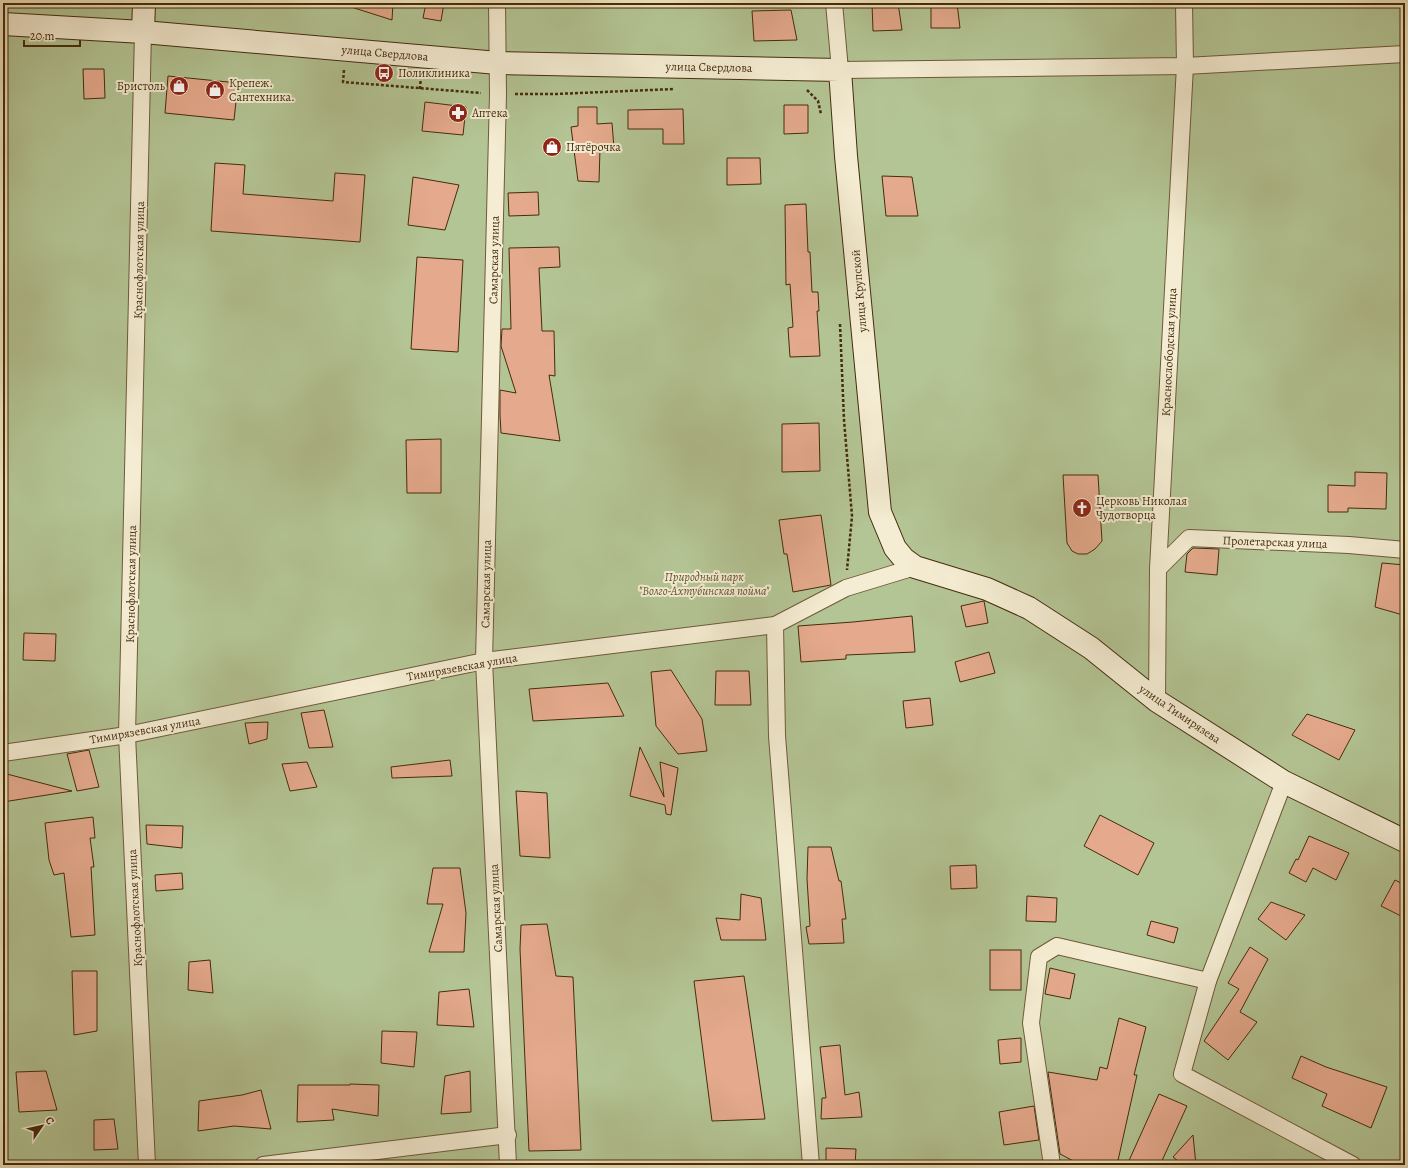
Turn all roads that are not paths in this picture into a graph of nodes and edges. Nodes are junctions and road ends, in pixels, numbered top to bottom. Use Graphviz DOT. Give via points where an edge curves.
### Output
graph roads {
  1 [pos="144,3"];
  2 [pos="497,3"];
  3 [pos="834,3"];
  4 [pos="1184,3"];
  5 [pos="3,24"];
  6 [pos="143,32"];
  7 [pos="1405,54"];
  8 [pos="498,63"];
  9 [pos="1185,66"];
  10 [pos="840,70"];
  11 [pos="1405,550"];
  12 [pos="915,567"];
  13 [pos="1158,569"];
  14 [pos="775,625"];
  15 [pos="484,661"];
  16 [pos="1157,701"];
  17 [pos="127,735"];
  18 [pos="3,753"];
  19 [pos="1284,782"];
  20 [pos="1405,841"];
  21 [pos="1208,980"];
  22 [pos="508,1135"];
  23 [pos="147,1165"];
  24 [pos="263,1165"];
  25 [pos="508,1165"];
  26 [pos="811,1165"];
  27 [pos="1052,1165"];
  28 [pos="1353,1165"];
  1 -- 6 [label="street, Краснофлотская улица"];
  2 -- 8 [label="street, Самарская улица"];
  3 -- 10 [label="street, улица Крупской"];
  4 -- 9 [label="street, Краснослободская улица"];
  5 -- 6 [label="street, улица Свердлова"];
  6 -- 8 [label="street, улица Свердлова"];
  6 -- 17 [label="street, Краснофлотская улица"];
  7 -- 9 [label="street"];
  8 -- 10 [label="street, улица Свердлова"];
  8 -- 15 [label="street, Самарская улица"];
  9 -- 10 [label="street"];
  9 -- 13 [label="street, Краснослободская улица"];
  10 -- 12 [label="street, улица Крупской" via="880,512 896,548 904,560"];
  11 -- 13 [label="street, Пролетарская улица" via="1189,538"];
  12 -- 14 [label="street, Тимирязевская улица" via="846,588"];
  12 -- 16 [label="street, улица Тимирязева" via="988,589 1029,608 1090,648"];
  13 -- 16 [label="street, Краснослободская улица"];
  14 -- 15 [label="street, Тимирязевская улица"];
  14 -- 26 [label="street" via="777,736"];
  15 -- 17 [label="street, Тимирязевская улица"];
  15 -- 22 [label="street, Самарская улица"];
  16 -- 19 [label="street, улица Тимирязева"];
  17 -- 18 [label="street, Тимирязевская улица"];
  17 -- 23 [label="street, Краснофлотская улица"];
  19 -- 20 [label="street, улица Тимирязева"];
  19 -- 21 [label="street"];
  21 -- 27 [label="street" via="1057,946 1039,957 1031,1023"];
  21 -- 28 [label="street" via="1182,1074"];
  22 -- 24 [label="street"];
  22 -- 25 [label="street, Самарская улица"];
}
